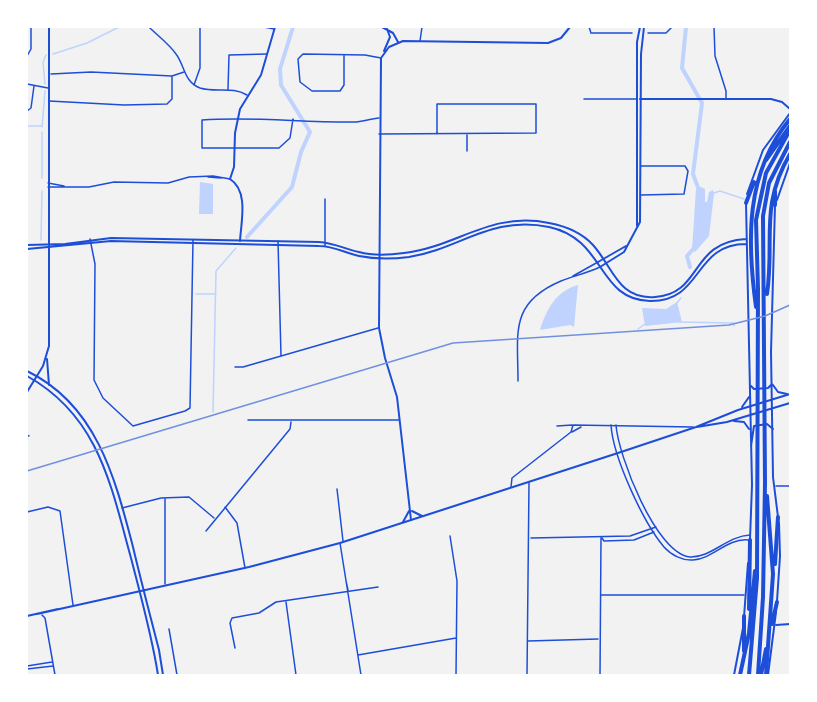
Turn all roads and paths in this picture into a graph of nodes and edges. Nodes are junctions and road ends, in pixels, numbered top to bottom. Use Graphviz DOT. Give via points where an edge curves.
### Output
graph roads {
  1 [pos="49,27"];
  2 [pos="149,27"];
  3 [pos="200,27"];
  4 [pos="264,27"];
  5 [pos="311,27"];
  6 [pos="359,27"];
  7 [pos="382,27"];
  8 [pos="422,27"];
  9 [pos="570,27"];
  10 [pos="589,27"];
  11 [pos="612,27"];
  12 [pos="642,27"];
  13 [pos="672,27"];
  14 [pos="714,27"];
  15 [pos="275,28"];
  16 [pos="31,29"];
  17 [pos="387,29"];
  18 [pos="27,30"];
  19 [pos="612,33"];
  20 [pos="632,33"];
  21 [pos="648,33"];
  22 [pos="420,41"];
  23 [pos="398,42"];
  24 [pos="384,52"];
  25 [pos="267,54"];
  26 [pos="344,55"];
  27 [pos="27,56"];
  28 [pos="381,58"];
  29 [pos="184,72"];
  30 [pos="48,74"];
  31 [pos="172,76"];
  32 [pos="27,84"];
  33 [pos="194,85"];
  34 [pos="34,86"];
  35 [pos="48,88"];
  36 [pos="228,90"];
  37 [pos="247,95"];
  38 [pos="584,99"];
  39 [pos="639,99"];
  40 [pos="726,99"];
  41 [pos="48,101"];
  42 [pos="27,111"];
  43 [pos="790,111"];
  44 [pos="238,117"];
  45 [pos="379,118"];
  46 [pos="293,119"];
  47 [pos="790,119"];
  48 [pos="790,128"];
  49 [pos="379,134"];
  50 [pos="437,134"];
  51 [pos="468,134"];
  52 [pos="790,142"];
  53 [pos="790,148"];
  54 [pos="234,149"];
  55 [pos="467,151"];
  56 [pos="790,154"];
  57 [pos="790,163"];
  58 [pos="639,166"];
  59 [pos="230,179"];
  60 [pos="48,185"];
  61 [pos="641,195"];
  62 [pos="325,199"];
  63 [pos="746,203"];
  64 [pos="775,205"];
  65 [pos="639,206"];
  66 [pos="553,226"];
  67 [pos="746,239"];
  68 [pos="91,241"];
  69 [pos="193,241"];
  70 [pos="240,242"];
  71 [pos="278,243"];
  72 [pos="325,244"];
  73 [pos="746,244"];
  74 [pos="626,246"];
  75 [pos="27,247"];
  76 [pos="47,247"];
  77 [pos="379,256"];
  78 [pos="603,260"];
  79 [pos="598,262"];
  80 [pos="605,264"];
  81 [pos="600,267"];
  82 [pos="573,276"];
  83 [pos="691,281"];
  84 [pos="766,288"];
  85 [pos="757,289"];
  86 [pos="636,296"];
  87 [pos="748,302"];
  88 [pos="772,304"];
  89 [pos="379,328"];
  90 [pos="281,356"];
  91 [pos="47,359"];
  92 [pos="235,367"];
  93 [pos="27,371"];
  94 [pos="27,376"];
  95 [pos="37,376"];
  96 [pos="35,380"];
  97 [pos="518,381"];
  98 [pos="750,384"];
  99 [pos="772,384"];
  100 [pos="49,385"];
  101 [pos="27,392"];
  102 [pos="750,394"];
  103 [pos="790,394"];
  104 [pos="773,399"];
  105 [pos="790,403"];
  106 [pos="750,406"];
  107 [pos="773,408"];
  108 [pos="741,409"];
  109 [pos="750,415"];
  110 [pos="83,419"];
  111 [pos="248,420"];
  112 [pos="291,420"];
  113 [pos="400,420"];
  114 [pos="731,421"];
  115 [pos="80,422"];
  116 [pos="611,425"];
  117 [pos="616,425"];
  118 [pos="557,426"];
  119 [pos="573,426"];
  120 [pos="583,426"];
  121 [pos="696,427"];
  122 [pos="773,429"];
  123 [pos="751,431"];
  124 [pos="571,432"];
  125 [pos="751,446"];
  126 [pos="620,453"];
  127 [pos="529,482"];
  128 [pos="765,483"];
  129 [pos="774,486"];
  130 [pos="790,486"];
  131 [pos="511,488"];
  132 [pos="336,489"];
  133 [pos="165,498"];
  134 [pos="225,506"];
  135 [pos="123,508"];
  136 [pos="410,508"];
  137 [pos="119,509"];
  138 [pos="27,512"];
  139 [pos="422,516"];
  140 [pos="778,517"];
  141 [pos="214,518"];
  142 [pos="411,520"];
  143 [pos="402,523"];
  144 [pos="657,526"];
  145 [pos="653,528"];
  146 [pos="658,530"];
  147 [pos="206,531"];
  148 [pos="655,532"];
  149 [pos="450,536"];
  150 [pos="529,538"];
  151 [pos="601,538"];
  152 [pos="750,538"];
  153 [pos="342,543"];
  154 [pos="757,550"];
  155 [pos="244,568"];
  156 [pos="773,574"];
  157 [pos="166,585"];
  158 [pos="378,586"];
  159 [pos="141,590"];
  160 [pos="348,591"];
  161 [pos="601,595"];
  162 [pos="745,595"];
  163 [pos="288,601"];
  164 [pos="777,603"];
  165 [pos="73,606"];
  166 [pos="58,609"];
  167 [pos="37,614"];
  168 [pos="27,616"];
  169 [pos="43,616"];
  170 [pos="744,616"];
  171 [pos="790,624"];
  172 [pos="776,625"];
  173 [pos="169,628"];
  174 [pos="456,638"];
  175 [pos="599,639"];
  176 [pos="748,640"];
  177 [pos="527,641"];
  178 [pos="235,648"];
  179 [pos="358,655"];
  180 [pos="743,663"];
  181 [pos="53,664"];
  182 [pos="27,668"];
  183 [pos="55,675"];
  184 [pos="158,675"];
  185 [pos="163,675"];
  186 [pos="177,675"];
  187 [pos="296,675"];
  188 [pos="357,675"];
  189 [pos="361,675"];
  190 [pos="456,675"];
  191 [pos="527,675"];
  192 [pos="600,675"];
  193 [pos="734,675"];
  194 [pos="741,675"];
  195 [pos="749,675"];
  196 [pos="759,675"];
  197 [pos="767,675"];
  1 -- 30 [label="main road"];
  2 -- 29 [label="street" via="175,52"];
  3 -- 33 [label="street" via="200,69"];
  4 -- 15 [label="street"];
  5 -- 6 [label="street"];
  7 -- 17 [label="main road"];
  8 -- 22 [label="street"];
  9 -- 22 [label="main road" via="561,38 548,43"];
  10 -- 19 [label="street" via="590,33"];
  11 -- 19 [label="street"];
  12 -- 39 [label="main road"];
  13 -- 21 [label="street" via="666,33"];
  14 -- 40 [label="street" via="714,56"];
  15 -- 25 [label="main road"];
  16 -- 18 [label="street"];
  16 -- 27 [label="street" via="31,53"];
  17 -- 23 [label="main road"];
  17 -- 24 [label="main road" via="390,37"];
  19 -- 20 [label="street"];
  22 -- 23 [label="main road"];
  23 -- 24 [label="main road"];
  24 -- 28 [label="main road"];
  25 -- 36 [label="street" via="229,54"];
  25 -- 37 [label="main road" via="261,75"];
  26 -- 26 [label="street" via="300,56 297,74 304,87 337,92 344,85"];
  26 -- 28 [label="street"];
  28 -- 45 [label="main road"];
  29 -- 31 [label="street"];
  29 -- 33 [label="street"];
  30 -- 31 [label="street"];
  30 -- 35 [label="main road"];
  31 -- 41 [label="street" via="172,99 167,104"];
  32 -- 34 [label="street"];
  33 -- 36 [label="street"];
  34 -- 35 [label="street"];
  34 -- 42 [label="street" via="32,106"];
  35 -- 41 [label="main road"];
  36 -- 37 [label="street"];
  37 -- 44 [label="main road"];
  38 -- 39 [label="street"];
  39 -- 40 [label="main road"];
  39 -- 58 [label="main road"];
  40 -- 43 [label="main road" via="771,99 782,102"];
  41 -- 60 [label="main road"];
  43 -- 63 [label="main road" via="763,150"];
  44 -- 46 [label="street"];
  44 -- 54 [label="main road"];
  44 -- 54 [label="street" via="202,120 202,148"];
  45 -- 46 [label="street" via="358,122"];
  45 -- 49 [label="main road"];
  46 -- 54 [label="street" via="292,133 283,146 273,150"];
  47 -- 85 [label="highway" via="760,169 752,204"];
  48 -- 63 [label="highway" via="760,171"];
  48 -- 85 [label="highway" via="770,165 758,202"];
  49 -- 50 [label="street"];
  49 -- 77 [label="main road"];
  50 -- 51 [label="street"];
  50 -- 51 [label="street" via="437,104 536,104 536,133"];
  51 -- 55 [label="street"];
  52 -- 84 [label="highway" via="772,175 765,200 762,242"];
  53 -- 64 [label="highway" via="778,176"];
  54 -- 59 [label="main road"];
  56 -- 84 [label="highway" via="774,187 769,211"];
  57 -- 64 [label="main road"];
  58 -- 61 [label="main road"];
  58 -- 61 [label="street" via="685,166 688,171 684,194"];
  58 -- 65 [label="main road"];
  59 -- 60 [label="street" via="189,177 168,183 114,182 93,187"];
  59 -- 70 [label="main road" via="241,192"];
  60 -- 76 [label="main road"];
  61 -- 65 [label="main road"];
  62 -- 72 [label="street"];
  63 -- 67 [label="main road"];
  64 -- 88 [label="main road"];
  65 -- 74 [label="main road" via="637,226"];
  66 -- 77 [label="main road" via="493,225 405,257"];
  66 -- 78 [label="main road" via="585,238"];
  66 -- 79 [label="main road" via="580,240"];
  67 -- 73 [label="main road"];
  67 -- 83 [label="main road" via="713,248"];
  68 -- 69 [label="main road"];
  68 -- 69 [label="street" via="95,264 95,384 103,398 133,426 190,408"];
  68 -- 76 [label="main road"];
  69 -- 70 [label="main road"];
  70 -- 71 [label="main road"];
  71 -- 72 [label="main road"];
  71 -- 90 [label="street"];
  72 -- 77 [label="main road" via="358,256"];
  73 -- 83 [label="main road" via="716,251"];
  73 -- 87 [label="main road"];
  74 -- 78 [label="main road"];
  74 -- 80 [label="main road" via="624,252"];
  75 -- 76 [label="main road"];
  76 -- 91 [label="main road"];
  77 -- 89 [label="main road"];
  78 -- 79 [label="main road"];
  78 -- 80 [label="main road"];
  79 -- 81 [label="main road"];
  79 -- 82 [label="street"];
  80 -- 81 [label="main road"];
  80 -- 86 [label="main road" via="618,284"];
  81 -- 82 [label="street"];
  81 -- 86 [label="main road" via="615,287"];
  82 -- 97 [label="street" via="540,291 523,308 518,327"];
  83 -- 86 [label="main road" via="663,296"];
  84 -- 128 [label="highway"];
  85 -- 154 [label="highway"];
  87 -- 88 [label="main road" via="755,309"];
  87 -- 98 [label="main road"];
  88 -- 99 [label="main road"];
  89 -- 90 [label="street"];
  89 -- 113 [label="main road"];
  90 -- 92 [label="street"];
  91 -- 95 [label="main road"];
  91 -- 100 [label="main road"];
  93 -- 95 [label="main road"];
  94 -- 96 [label="main road"];
  95 -- 96 [label="main road"];
  95 -- 100 [label="main road"];
  96 -- 101 [label="main road"];
  96 -- 115 [label="main road"];
  98 -- 99 [label="main road" via="754,388 768,388"];
  98 -- 102 [label="main road"];
  99 -- 103 [label="main road" via="778,392"];
  99 -- 104 [label="main road"];
  100 -- 110 [label="main road"];
  102 -- 106 [label="main road"];
  102 -- 108 [label="main road"];
  103 -- 104 [label="main road"];
  104 -- 106 [label="main road"];
  104 -- 107 [label="main road"];
  105 -- 107 [label="main road"];
  106 -- 108 [label="main road"];
  106 -- 109 [label="main road"];
  107 -- 109 [label="main road"];
  107 -- 122 [label="main road"];
  108 -- 121 [label="main road"];
  109 -- 114 [label="main road"];
  109 -- 123 [label="main road"];
  110 -- 115 [label="main road"];
  110 -- 135 [label="main road" via="108,460"];
  111 -- 112 [label="street"];
  112 -- 113 [label="street"];
  112 -- 134 [label="street" via="290,429"];
  113 -- 136 [label="main road"];
  114 -- 121 [label="main road"];
  114 -- 123 [label="main road" via="744,422"];
  115 -- 137 [label="main road" via="106,467"];
  116 -- 117 [label="street"];
  116 -- 120 [label="street"];
  116 -- 126 [label="street"];
  117 -- 121 [label="street"];
  117 -- 126 [label="street"];
  118 -- 119 [label="street"];
  119 -- 120 [label="street"];
  119 -- 124 [label="street"];
  120 -- 124 [label="street"];
  121 -- 126 [label="main road"];
  122 -- 125 [label="main road" via="767,424 754,426"];
  122 -- 129 [label="main road"];
  123 -- 125 [label="main road"];
  124 -- 131 [label="street" via="512,478"];
  125 -- 152 [label="main road"];
  126 -- 127 [label="main road"];
  126 -- 144 [label="street"];
  126 -- 145 [label="street" via="633,494"];
  127 -- 131 [label="main road"];
  127 -- 150 [label="street"];
  128 -- 156 [label="highway"];
  128 -- 196 [label="highway"];
  129 -- 130 [label="street"];
  129 -- 140 [label="main road"];
  131 -- 139 [label="main road"];
  132 -- 153 [label="street"];
  133 -- 135 [label="street"];
  133 -- 141 [label="street" via="189,497"];
  133 -- 157 [label="street"];
  134 -- 141 [label="street"];
  134 -- 155 [label="street" via="237,523"];
  135 -- 137 [label="street"];
  135 -- 159 [label="main road"];
  136 -- 139 [label="main road"];
  136 -- 142 [label="main road"];
  136 -- 143 [label="main road"];
  137 -- 159 [label="main road"];
  138 -- 165 [label="street" via="48,507 60,511"];
  139 -- 142 [label="main road"];
  140 -- 156 [label="highway"];
  140 -- 164 [label="main road" via="781,542"];
  141 -- 147 [label="street"];
  142 -- 143 [label="main road"];
  143 -- 153 [label="main road"];
  144 -- 145 [label="street"];
  144 -- 146 [label="street"];
  145 -- 148 [label="street"];
  145 -- 151 [label="street" via="634,536"];
  146 -- 148 [label="street"];
  146 -- 152 [label="street" via="670,548 690,557 732,538"];
  148 -- 151 [label="street" via="634,540"];
  148 -- 152 [label="street" via="668,551 689,560 704,558"];
  149 -- 174 [label="street" via="457,581"];
  150 -- 151 [label="street"];
  150 -- 177 [label="street"];
  151 -- 161 [label="street"];
  152 -- 162 [label="main road"];
  152 -- 176 [label="highway"];
  153 -- 155 [label="main road"];
  153 -- 160 [label="street"];
  154 -- 176 [label="highway"];
  154 -- 195 [label="highway"];
  155 -- 157 [label="main road"];
  156 -- 197 [label="highway"];
  157 -- 159 [label="main road"];
  158 -- 160 [label="street"];
  159 -- 165 [label="main road"];
  159 -- 184 [label="main road"];
  159 -- 185 [label="main road"];
  160 -- 163 [label="street"];
  160 -- 179 [label="street"];
  161 -- 162 [label="street"];
  161 -- 175 [label="street"];
  162 -- 170 [label="main road"];
  163 -- 178 [label="street" via="276,602 259,613 232,618"];
  163 -- 187 [label="street" via="285,607"];
  164 -- 172 [label="main road"];
  164 -- 196 [label="highway"];
  165 -- 166 [label="main road"];
  166 -- 167 [label="main road"];
  166 -- 169 [label="main road"];
  167 -- 168 [label="main road"];
  167 -- 169 [label="main road"];
  169 -- 181 [label="street"];
  170 -- 180 [label="highway"];
  170 -- 193 [label="main road"];
  171 -- 172 [label="main road"];
  172 -- 197 [label="main road"];
  173 -- 186 [label="street"];
  174 -- 179 [label="street"];
  174 -- 190 [label="street"];
  175 -- 177 [label="street"];
  175 -- 192 [label="street"];
  176 -- 180 [label="highway"];
  177 -- 191 [label="street"];
  179 -- 189 [label="street"];
  180 -- 194 [label="highway"];
  181 -- 182 [label="street"];
  181 -- 183 [label="street"];
  188 -- 189 [label="street"];
}
